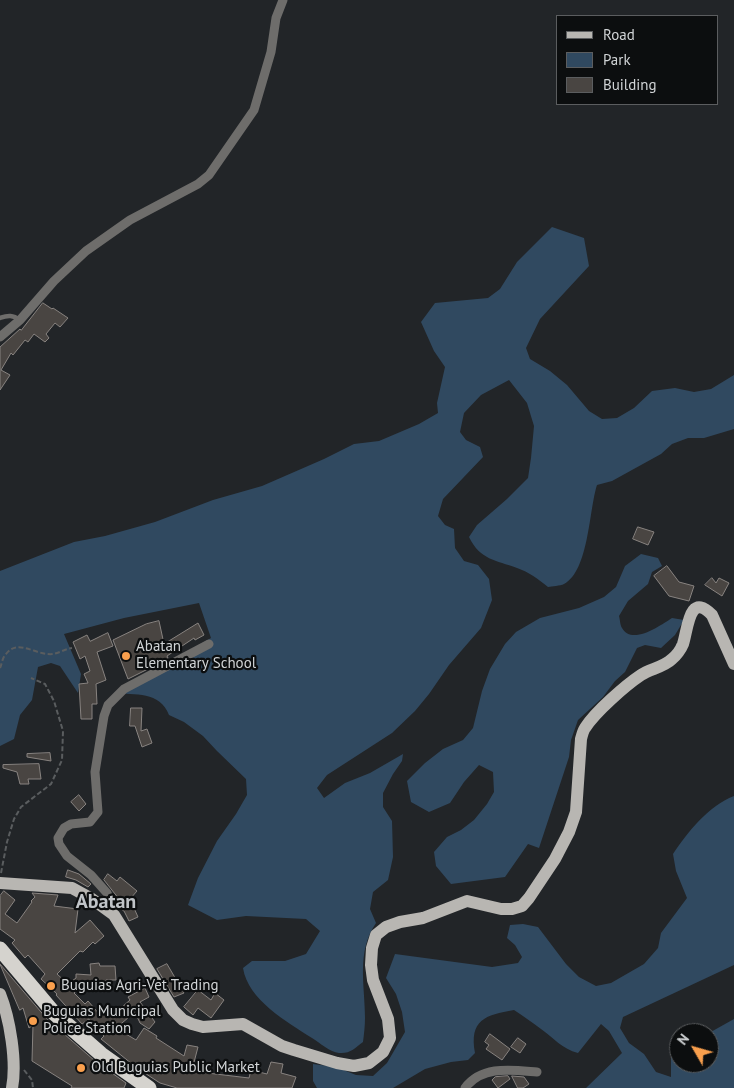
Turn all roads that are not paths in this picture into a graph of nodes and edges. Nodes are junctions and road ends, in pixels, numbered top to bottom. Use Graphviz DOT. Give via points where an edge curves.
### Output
graph roads {
  1 [pos="283,0"];
  2 [pos="0,318"];
  3 [pos="20,320"];
  4 [pos="0,337"];
  5 [pos="209,644"];
  6 [pos="734,664"];
  7 [pos="0,883"];
  8 [pos="114,915"];
  9 [pos="0,949"];
  10 [pos="0,994"];
  11 [pos="0,1014"];
  12 [pos="9,1030"];
  13 [pos="537,1072"];
  14 [pos="12,1088"];
  15 [pos="149,1088"];
  16 [pos="465,1088"];
  1 -- 3 [label="street" via="254,110 209,175 130,220 86,251"];
  2 -- 3 [label="lane" via="7,315"];
  3 -- 4 [label="street"];
  5 -- 8 [label="street" via="115,696 104,716 95,772 98,812 90,822 70,824 58,838 61,849 107,893"];
  6 -- 8 [label="main road" via="712,615 702,608 692,611 682,647 671,660 622,689 585,728 581,739 576,812 570,832 555,860 522,906 501,909 476,902 462,903 423,918 386,927 376,935 372,948 372,973 388,1019 390,1038 383,1052 369,1063 354,1066 294,1050 243,1024 203,1027 183,1020 173,1010"];
  7 -- 8 [label="main road" via="72,888"];
  9 -- 15 [label="highway" via="54,1013 101,1054"];
  10 -- 12 [label="main road"];
  11 -- 12 [label="lane"];
  12 -- 14 [label="main road" via="15,1074"];
  13 -- 16 [label="street" via="488,1072 478,1075"];
}
